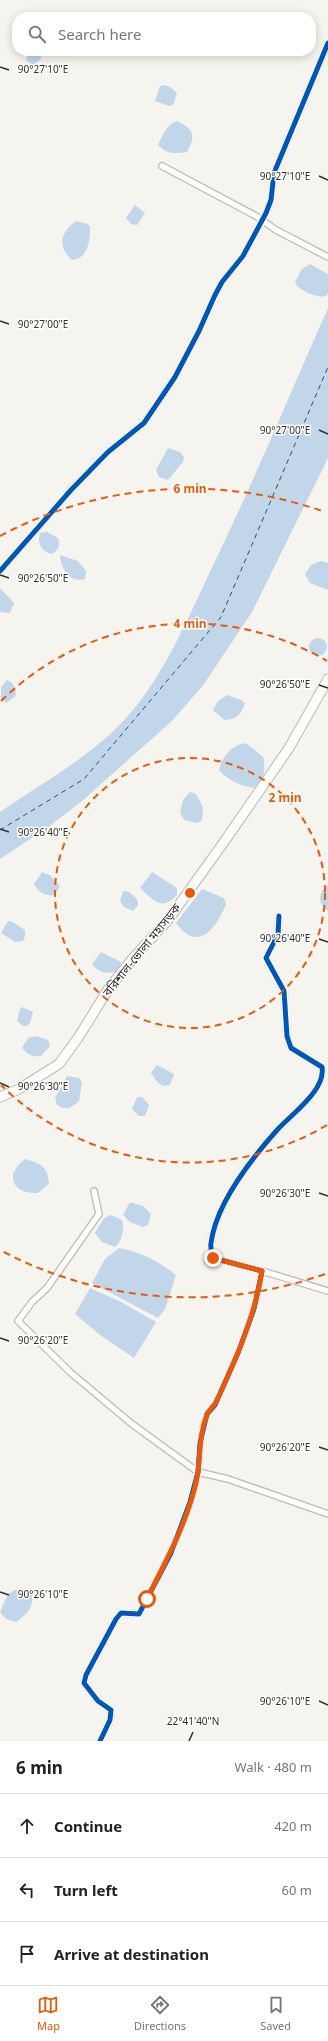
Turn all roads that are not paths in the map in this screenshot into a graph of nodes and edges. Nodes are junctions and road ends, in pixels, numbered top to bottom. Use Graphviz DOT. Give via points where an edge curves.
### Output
graph roads {
  1 [pos="328,43"];
  2 [pos="162,166"];
  3 [pos="262,220"];
  4 [pos="328,257"];
  5 [pos="0,571"];
  6 [pos="328,679"];
  7 [pos="279,916"];
  8 [pos="0,1096"];
  9 [pos="94,1191"];
  10 [pos="262,1271"];
  11 [pos="328,1291"];
  12 [pos="198,1472"];
  13 [pos="328,1514"];
  14 [pos="100,1741"];
  1 -- 3 [label="street" via="274,173 270,206"];
  2 -- 3 [label="street"];
  3 -- 4 [label="street"];
  3 -- 5 [label="street" via="243,256 222,282 200,331 175,377 144,423 103,457"];
  6 -- 8 [label="highway, বরিশাল-ভোলা মহাসড়ক" via="289,748 224,842 168,920 109,988 59,1064 20,1089"];
  7 -- 10 [label="street" via="278,934 266,958 284,991 287,1036 291,1048 322,1067 324,1074 309,1099 279,1128 228,1195 220,1212 211,1244 213,1258"];
  9 -- 12 [label="street" via="99,1214 47,1288 32,1302 18,1321 71,1373 132,1424"];
  10 -- 11 [label="street"];
  10 -- 12 [label="street" via="254,1309 238,1353 215,1405 207,1414 200,1443"];
  12 -- 13 [label="street" via="228,1479"];
  12 -- 14 [label="street" via="177,1538 139,1614 121,1613 86,1675 84,1683 91,1694 111,1710 110,1720"];
}
